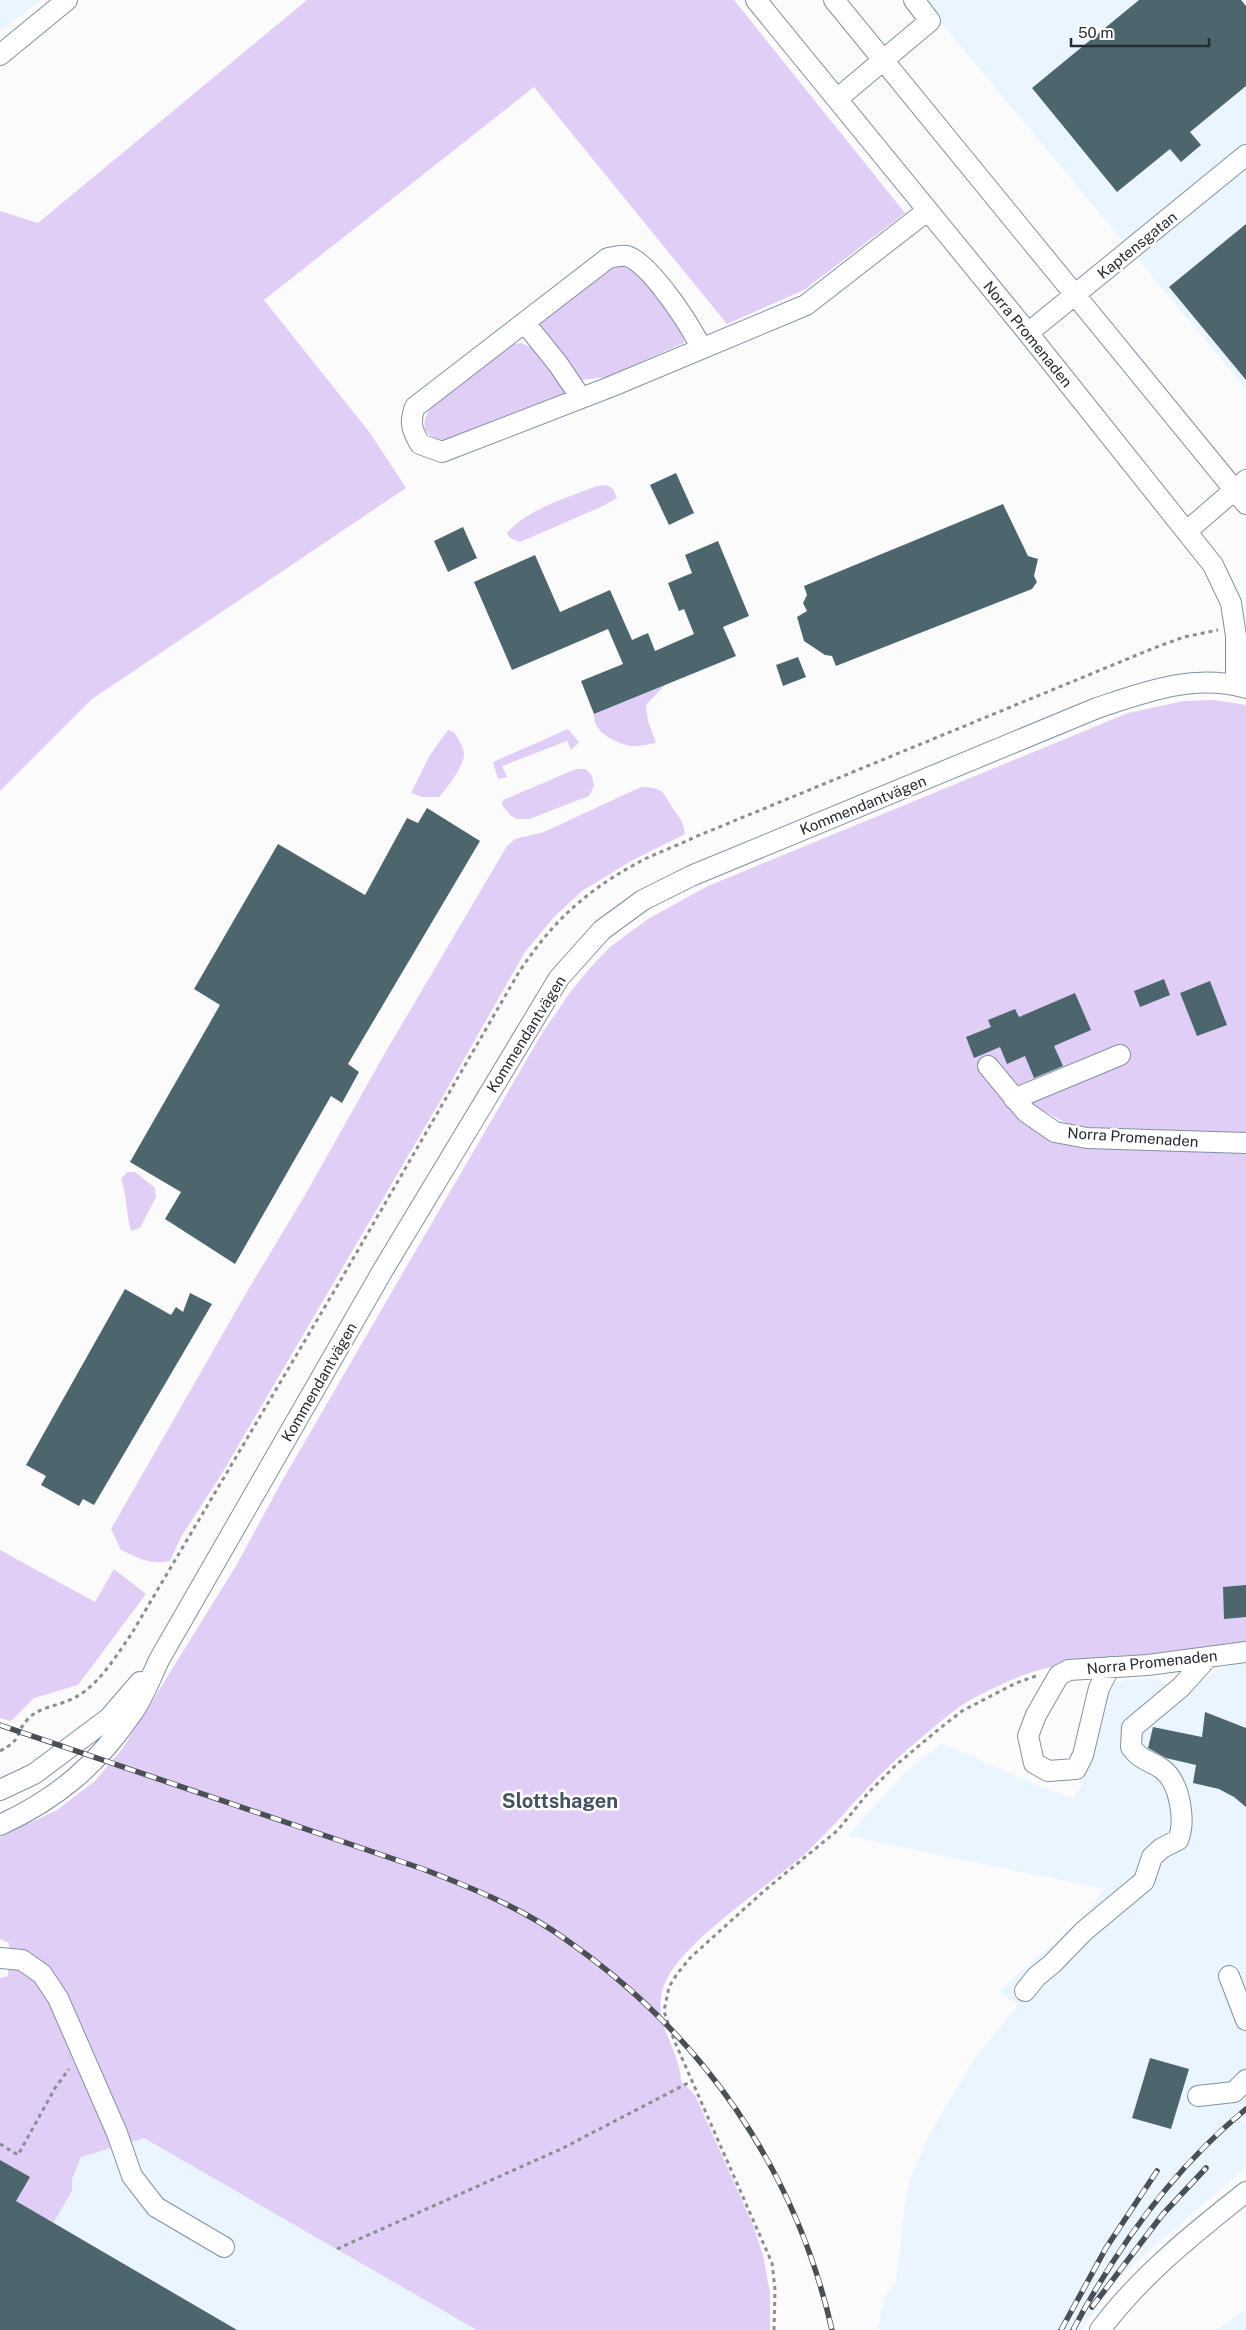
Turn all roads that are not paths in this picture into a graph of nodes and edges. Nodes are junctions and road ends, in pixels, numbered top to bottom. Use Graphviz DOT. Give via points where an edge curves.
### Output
graph roads {
  1 [pos="67,0"];
  2 [pos="756,0"];
  3 [pos="834,0"];
  4 [pos="914,0"];
  5 [pos="0,55"];
  6 [pos="883,61"];
  7 [pos="836,99"];
  8 [pos="1246,156"];
  9 [pos="927,211"];
  10 [pos="1074,296"];
  11 [pos="525,323"];
  12 [pos="1028,333"];
  13 [pos="701,348"];
  14 [pos="581,398"];
  15 [pos="1242,491"];
  16 [pos="1187,531"];
  17 [pos="1241,686"];
  18 [pos="1120,1055"];
  19 [pos="988,1066"];
  20 [pos="1014,1099"];
  21 [pos="1246,1143"];
  22 [pos="1246,1652"];
  23 [pos="1208,1657"];
  24 [pos="159,1660"];
  25 [pos="1110,1667"];
  26 [pos="0,1790"];
  27 [pos="0,1825"];
  28 [pos="0,1958"];
  29 [pos="1230,1976"];
  30 [pos="1025,1991"];
  31 [pos="1246,2020"];
  32 [pos="1242,2091"];
  33 [pos="1198,2096"];
  34 [pos="1246,2192"];
  35 [pos="224,2247"];
  36 [pos="1100,2330"];
  1 -- 5 [label="street"];
  2 -- 7 [label="street, Norra Promenaden"];
  3 -- 6 [label="street"];
  4 -- 6 [label="street" via="930,21"];
  6 -- 7 [label="street"];
  6 -- 10 [label="street"];
  7 -- 9 [label="street, Norra Promenaden"];
  8 -- 10 [label="street, Kaptensgatan"];
  9 -- 12 [label="street, Norra Promenaden"];
  9 -- 13 [label="street" via="806,305"];
  10 -- 12 [label="street, Kaptensgatan"];
  10 -- 15 [label="street"];
  11 -- 13 [label="street" via="608,258 626,256 643,265 691,328"];
  11 -- 14 [label="street"];
  11 -- 14 [label="street" via="415,407 410,419 420,444 442,452"];
  12 -- 16 [label="street, Norra Promenaden"];
  13 -- 14 [label="street"];
  15 -- 16 [label="street"];
  16 -- 17 [label="street, Norra Promenaden" via="1213,565 1231,603"];
  17 -- 24 [label="street, Kommendantvägen" via="1185,682 1097,708 691,876 644,900 602,930 559,978 522,1037 388,1261"];
  18 -- 20 [label="street"];
  19 -- 20 [label="street, Norra Promenaden"];
  20 -- 21 [label="street, Norra Promenaden" via="1026,1112 1055,1132 1087,1138"];
  22 -- 23 [label="street, Norra Promenaden"];
  23 -- 25 [label="street, Norra Promenaden"];
  23 -- 30 [label="street" via="1181,1687 1132,1728 1131,1747 1140,1758 1162,1769 1173,1780 1183,1829 1178,1840 1162,1848 1152,1858 1144,1880 1084,1931 1036,1976"];
  24 -- 26 [label="street, Kommendantvägen" via="109,1718 34,1774"];
  24 -- 27 [label="street, Kommendantvägen" via="134,1710 98,1757 63,1790"];
  25 -- 25 [label="street, Norra Promenaden" via="1099,1688 1083,1756 1076,1769 1048,1771 1034,1763 1028,1736 1059,1675 1069,1670"];
  28 -- 35 [label="street" via="22,1960 42,1974 58,1998 132,2176 156,2207"];
  29 -- 31 [label="street"];
  32 -- 33 [label="street"];
  34 -- 36 [label="street" via="1161,2263"];
}
